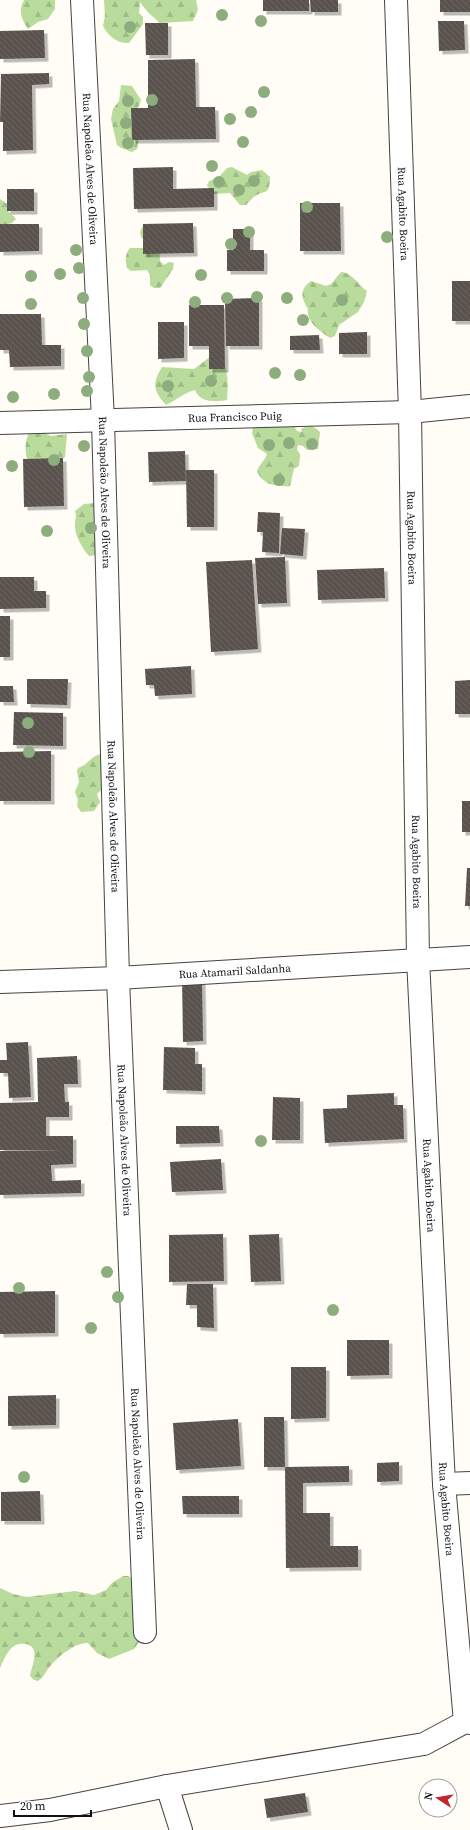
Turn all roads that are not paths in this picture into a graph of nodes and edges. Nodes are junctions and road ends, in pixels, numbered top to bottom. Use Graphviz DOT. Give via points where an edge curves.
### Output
graph roads {
  1 [pos="82,0"];
  2 [pos="396,0"];
  3 [pos="470,406"];
  4 [pos="410,412"];
  5 [pos="103,420"];
  6 [pos="0,423"];
  7 [pos="470,957"];
  8 [pos="418,959"];
  9 [pos="118,978"];
  10 [pos="0,982"];
  11 [pos="444,1484"];
  12 [pos="470,1484"];
  13 [pos="145,1632"];
  14 [pos="467,1723"];
  15 [pos="167,1786"];
  16 [pos="0,1816"];
  17 [pos="181,1830"];
  1 -- 5 [label="street, Rua Napoleão Alves de Oliveira"];
  2 -- 4 [label="street, Rua Agabito Boeira"];
  3 -- 4 [label="street, Rua Francisco Puig"];
  4 -- 5 [label="street, Rua Francisco Puig"];
  4 -- 8 [label="street, Rua Agabito Boeira"];
  5 -- 6 [label="street, Rua Francisco Puig"];
  5 -- 9 [label="street, Rua Napoleão Alves de Oliveira"];
  7 -- 8 [label="street, Rua Atamaril Saldanha"];
  8 -- 9 [label="street, Rua Atamaril Saldanha"];
  8 -- 11 [label="street, Rua Agabito Boeira"];
  9 -- 10 [label="street, Rua Atamaril Saldanha"];
  9 -- 13 [label="street, Rua Napoleão Alves de Oliveira"];
  11 -- 12 [label="street"];
  11 -- 14 [label="street, Rua Agabito Boeira"];
  14 -- 15 [label="street" via="424,1744"];
  15 -- 16 [label="street" via="50,1810"];
  15 -- 17 [label="street"];
}
